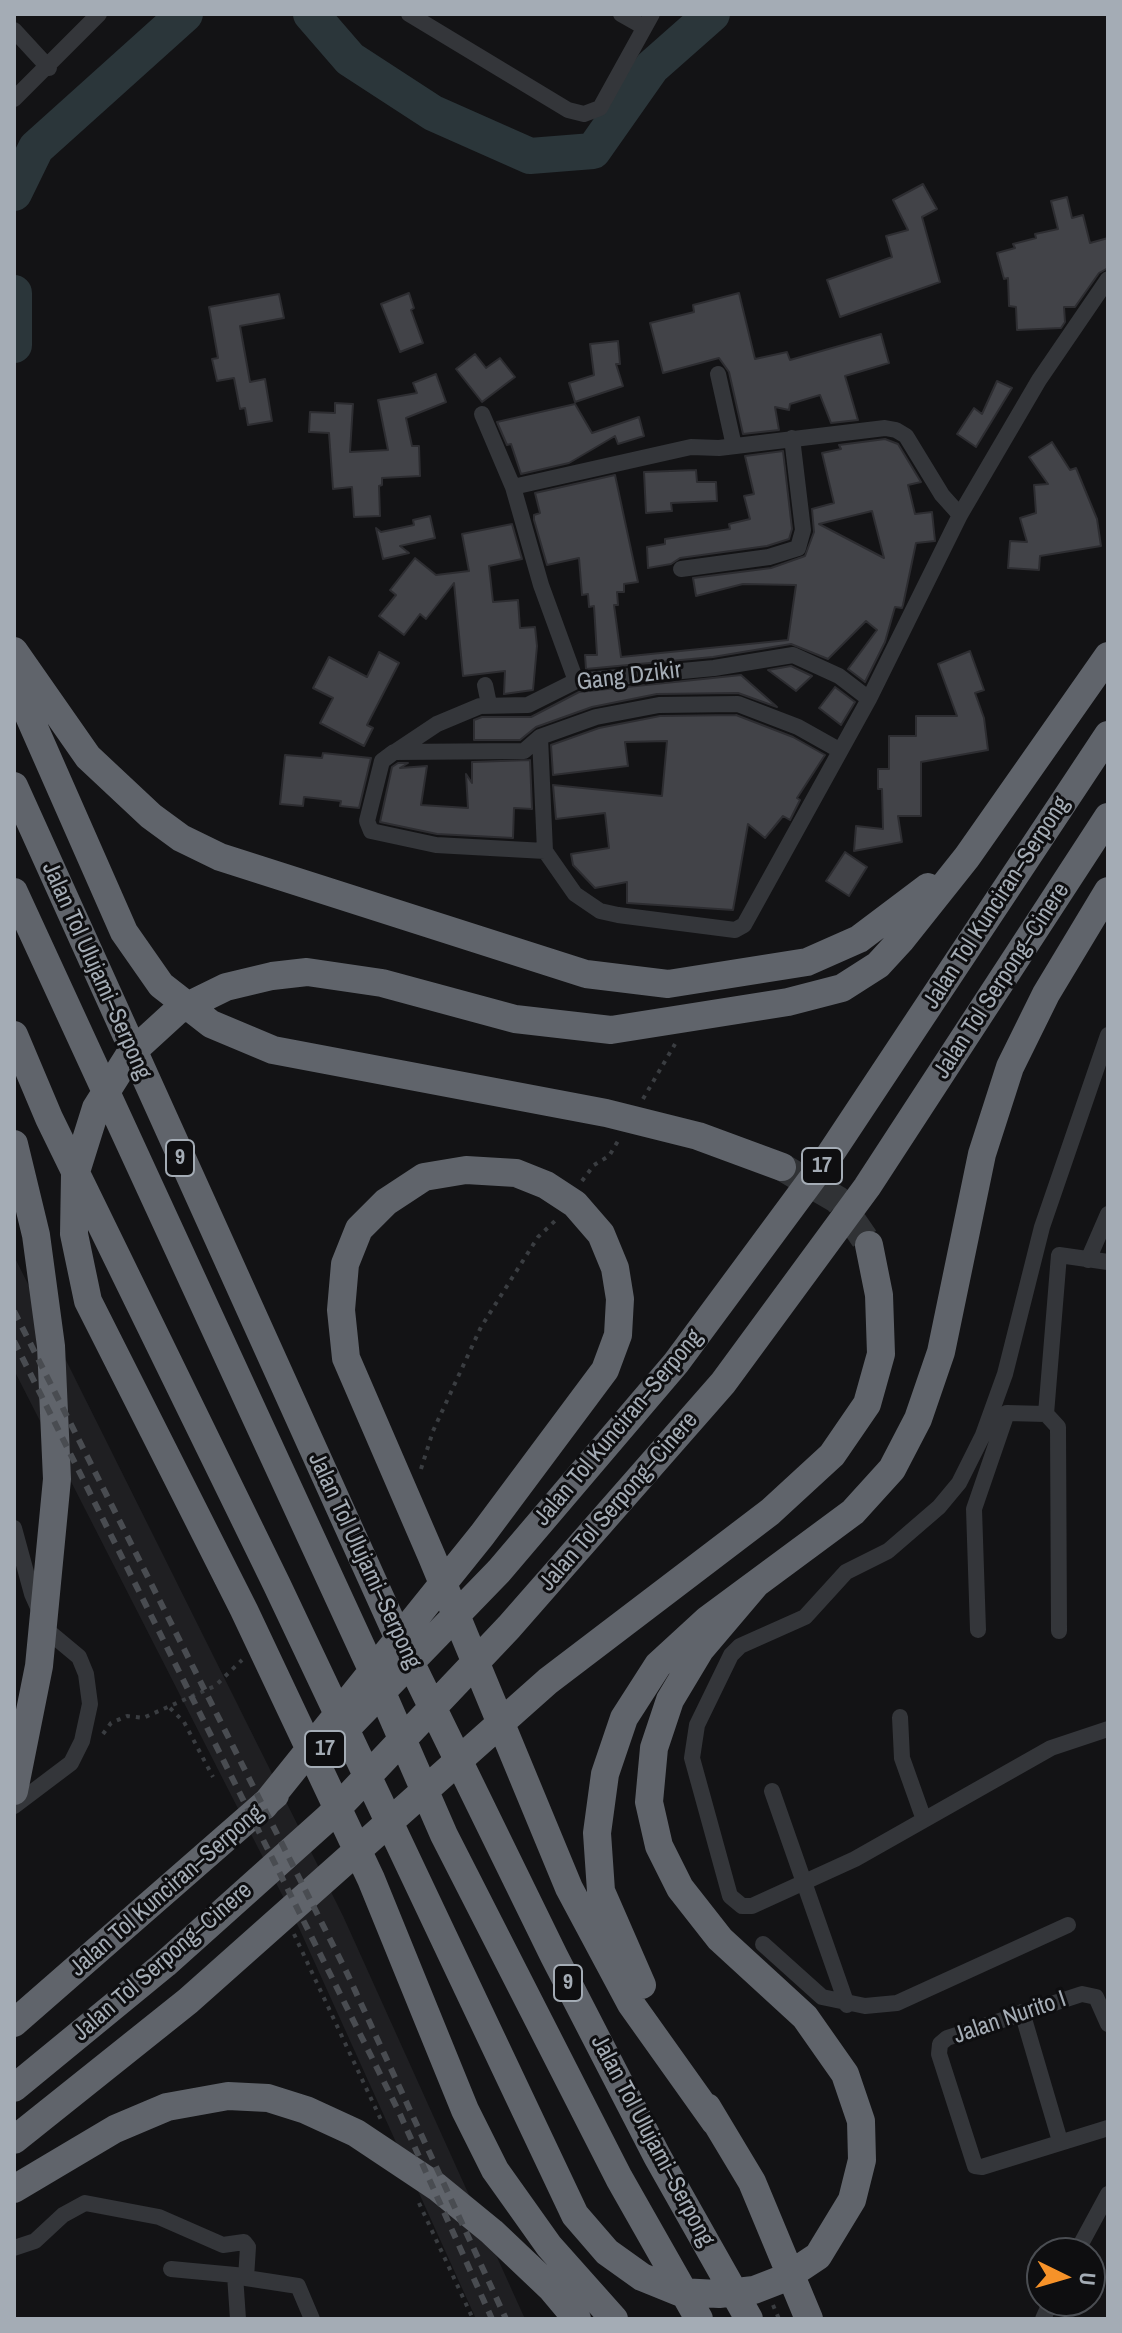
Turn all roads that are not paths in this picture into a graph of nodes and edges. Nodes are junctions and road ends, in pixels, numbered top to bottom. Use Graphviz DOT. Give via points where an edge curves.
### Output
graph roads {
  1 [pos="99,14"];
  2 [pos="409,14"];
  3 [pos="621,14"];
  4 [pos="648,21"];
  5 [pos="14,30"];
  6 [pos="49,68"];
  7 [pos="14,99"];
  8 [pos="1108,279"];
  9 [pos="718,374"];
  10 [pos="482,414"];
  11 [pos="792,438"];
  12 [pos="734,446"];
  13 [pos="513,487"];
  14 [pos="960,515"];
  15 [pos="681,569"];
  16 [pos="14,651"];
  17 [pos="1108,656"];
  18 [pos="576,681"];
  19 [pos="14,682"];
  20 [pos="485,685"];
  21 [pos="869,699"];
  22 [pos="489,704"];
  23 [pos="1108,735"];
  24 [pos="540,737"];
  25 [pos="839,750"];
  26 [pos="394,752"];
  27 [pos="14,786"];
  28 [pos="1108,817"];
  29 [pos="545,851"];
  30 [pos="967,857"];
  31 [pos="1108,891"];
  32 [pos="14,892"];
  33 [pos="14,1035"];
  34 [pos="1108,1035"];
  35 [pos="14,1144"];
  36 [pos="782,1167"];
  37 [pos="1108,1214"];
  38 [pos="869,1245"];
  39 [pos="1088,1260"];
  40 [pos="1108,1262"];
  41 [pos="1046,1414"];
  42 [pos="14,1528"];
  43 [pos="756,1584"];
  44 [pos="978,1630"];
  45 [pos="1059,1631"];
  46 [pos="900,1717"];
  47 [pos="1108,1729"];
  48 [pos="16,1784"];
  49 [pos="772,1791"];
  50 [pos="14,1806"];
  51 [pos="264,1806"];
  52 [pos="923,1817"];
  53 [pos="802,1885"];
  54 [pos="1068,1925"];
  55 [pos="763,1944"];
  56 [pos="847,2005"];
  57 [pos="1022,2012"];
  58 [pos="14,2023"];
  59 [pos="1108,2024"];
  60 [pos="14,2088"];
  61 [pos="715,2122"];
  62 [pos="1108,2128"];
  63 [pos="14,2140"];
  64 [pos="1060,2141"];
  65 [pos="14,2189"];
  66 [pos="1108,2194"];
  67 [pos="1085,2237"];
  68 [pos="14,2248"];
  69 [pos="171,2269"];
  70 [pos="240,2276"];
  71 [pos="238,2319"];
  72 [pos="312,2319"];
  73 [pos="577,2319"];
  74 [pos="614,2319"];
  75 [pos="699,2319"];
  76 [pos="749,2319"];
  77 [pos="809,2319"];
  1 -- 6 [label="street"];
  2 -- 4 [label="street" via="568,110 584,114 600,108"];
  3 -- 4 [label="street"];
  5 -- 6 [label="street"];
  6 -- 7 [label="street"];
  8 -- 14 [label="street" via="1039,380"];
  9 -- 12 [label="street"];
  10 -- 13 [label="street"];
  11 -- 12 [label="street"];
  11 -- 14 [label="street" via="896,430 906,436"];
  11 -- 15 [label="street" via="803,530 798,548"];
  12 -- 13 [label="street" via="691,447"];
  13 -- 18 [label="street"];
  14 -- 21 [label="street"];
  16 -- 30 [label="highway" via="88,757 181,838 220,857 586,974 668,984 807,962 859,939"];
  17 -- 30 [label="highway"];
  18 -- 21 [label="street, Gang Dzikir" via="793,655 839,676"];
  18 -- 22 [label="street, Gang Dzikir" via="528,705"];
  19 -- 36 [label="highway" via="124,932 161,985 211,1024 273,1050 698,1136"];
  20 -- 22 [label="street"];
  21 -- 25 [label="street"];
  22 -- 26 [label="street, Gang Dzikir" via="437,724"];
  23 -- 51 [label="highway, Jalan Tol Kunciran–Serpong / 17" via="829,1156 676,1363 499,1571 373,1703"];
  24 -- 25 [label="street" via="596,717 659,705 738,704"];
  24 -- 26 [label="street" via="524,751"];
  24 -- 29 [label="street"];
  25 -- 29 [label="street" via="744,925 735,930 600,911 575,894"];
  26 -- 29 [label="street" via="382,761 367,821 371,831 436,845"];
  27 -- 76 [label="highway, Jalan Tol Ulujami–Serpong / 9" via="399,1639 657,2156"];
  28 -- 60 [label="highway, Jalan Tol Serpong–Cinere / 17" via="867,1187 723,1383 509,1627 329,1817 165,1964"];
  30 -- 74 [label="highway" via="878,965 842,988 788,1002 611,1030 515,1019 382,983 307,972 226,987 177,1011 130,1054 96,1108 75,1175 74,1234 88,1301 244,1610 371,1879 465,2110 495,2170 549,2246"];
  31 -- 43 [label="highway" via="1046,994 1010,1067 982,1154 941,1352 918,1419 892,1469 853,1512"];
  32 -- 75 [label="highway, Jalan Tol Ulujami–Serpong / 9" via="444,1835 619,2178"];
  33 -- 43 [label="highway" via="49,1118 575,2215 607,2252 642,2277 679,2292 754,2290 818,2256 852,2200 862,2160 861,2121 845,2074 805,2017 720,1939 680,1888 659,1846 649,1802 654,1748 670,1700 700,1650"];
  34 -- 53 [label="street" via="1042,1227 1005,1374 959,1483 888,1551 846,1572 805,1617 740,1646 725,1663 697,1725 692,1758 696,1780 734,1902 761,1904"];
  35 -- 48 [label="highway" via="36,1235 51,1346 57,1479 39,1666"];
  37 -- 39 [label="street"];
  38 -- 63 [label="highway" via="879,1295 881,1354 867,1404 832,1455 770,1512 548,1681 188,2001"];
  39 -- 40 [label="street"];
  39 -- 41 [label="street" via="1059,1255"];
  41 -- 44 [label="street" via="1007,1413 974,1509"];
  41 -- 45 [label="street" via="1058,1427"];
  42 -- 50 [label="street" via="32,1594 49,1632 79,1657 90,1704 71,1763"];
  43 -- 61 [label="highway" via="658,1665 624,1718 605,1774 597,1833 601,1891 626,1956"];
  46 -- 52 [label="street" via="902,1758"];
  47 -- 52 [label="street" via="1051,1748"];
  49 -- 53 [label="street"];
  51 -- 58 [label="highway, Jalan Tol Kunciran–Serpong / 17"];
  51 -- 61 [label="highway" via="482,1535 605,1370 618,1335 615,1268 601,1234 575,1204 546,1185 503,1172 466,1170 424,1177 386,1202 359,1229 345,1264 341,1310 346,1358 407,1471 432,1557 569,1888 631,2004"];
  52 -- 53 [label="street"];
  53 -- 56 [label="street"];
  54 -- 56 [label="street" via="897,2003"];
  55 -- 56 [label="street" via="822,1997"];
  57 -- 59 [label="street, Jalan Nurito I" via="1082,1994 1096,1997"];
  57 -- 64 [label="street"];
  57 -- 64 [label="street, Jalan Nurito I" via="947,2038 939,2054 975,2166"];
  61 -- 77 [label="highway" via="752,2182"];
  62 -- 64 [label="street"];
  65 -- 73 [label="highway" via="115,2129 167,2107 228,2096 268,2098 356,2133 437,2187 492,2232"];
  66 -- 67 [label="street"];
  68 -- 70 [label="street" via="35,2241 85,2203 159,2217 223,2245 243,2241 248,2247"];
  69 -- 70 [label="street"];
  70 -- 71 [label="street"];
  70 -- 72 [label="street" via="298,2286"];
}
